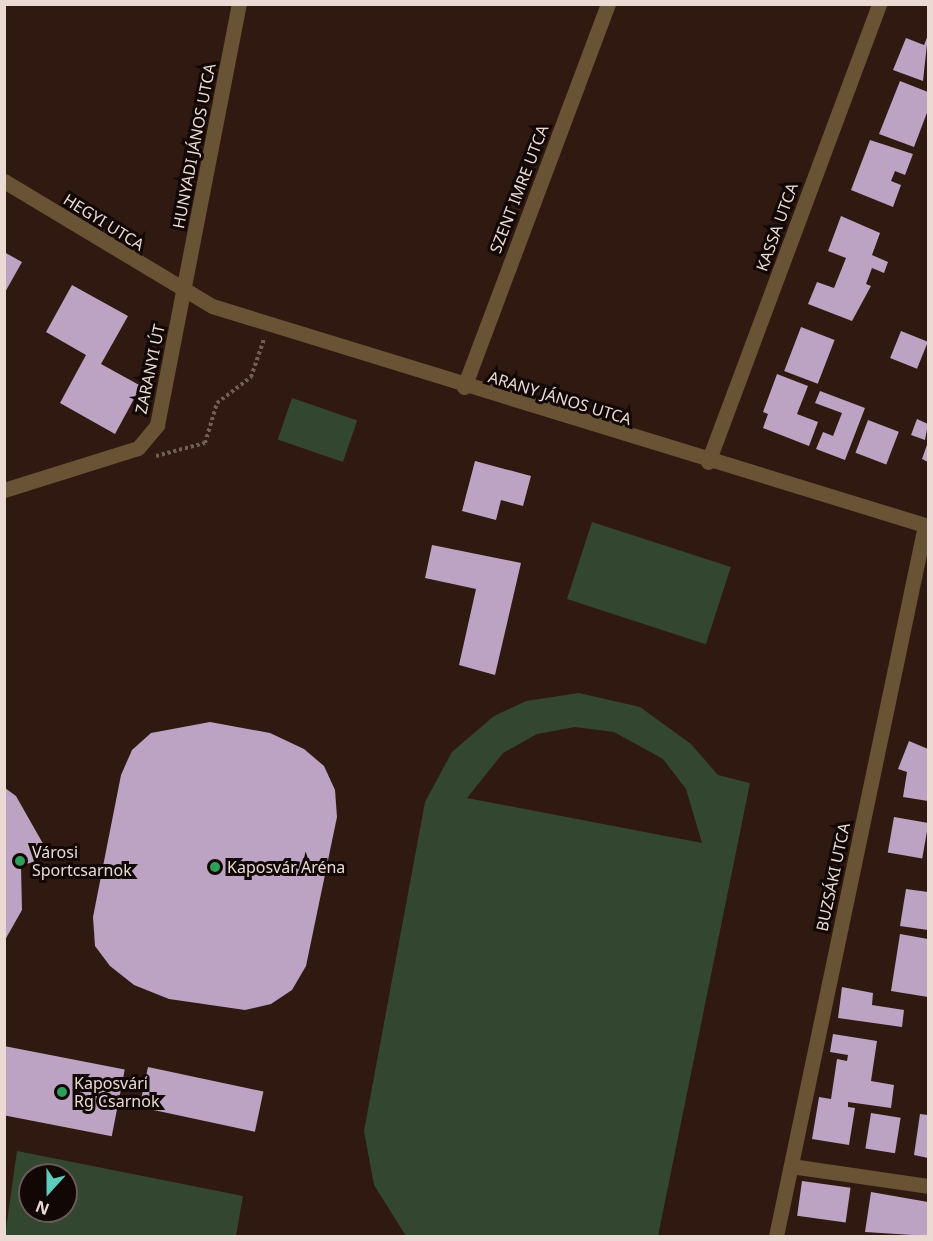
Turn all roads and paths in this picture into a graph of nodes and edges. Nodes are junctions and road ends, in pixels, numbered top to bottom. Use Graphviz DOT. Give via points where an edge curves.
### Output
graph roads {
  1 [pos="239,4"];
  2 [pos="608,4"];
  3 [pos="879,4"];
  4 [pos="4,181"];
  5 [pos="184,293"];
  6 [pos="464,387"];
  7 [pos="708,462"];
  8 [pos="4,490"];
  9 [pos="927,525"];
  10 [pos="791,1166"];
  11 [pos="928,1186"];
  12 [pos="776,1236"];
  1 -- 5 [label="street, HUNYADI JÁNOS UTCA"];
  2 -- 6 [label="street, SZENT IMRE UTCA"];
  3 -- 7 [label="street, KASSA UTCA"];
  4 -- 5 [label="street, HEGYI UTCA"];
  5 -- 6 [label="street, ARANY JÁNOS UTCA" via="268,326"];
  5 -- 8 [label="street, ZARANYI ÚT" via="150,438 90,466"];
  6 -- 7 [label="street, ARANY JÁNOS UTCA"];
  7 -- 9 [label="street, ARANY JÁNOS UTCA"];
  9 -- 10 [label="street, BUZSÁKI UTCA"];
  10 -- 11 [label="street"];
  10 -- 12 [label="street, BUZSÁKI UTCA"];
}
